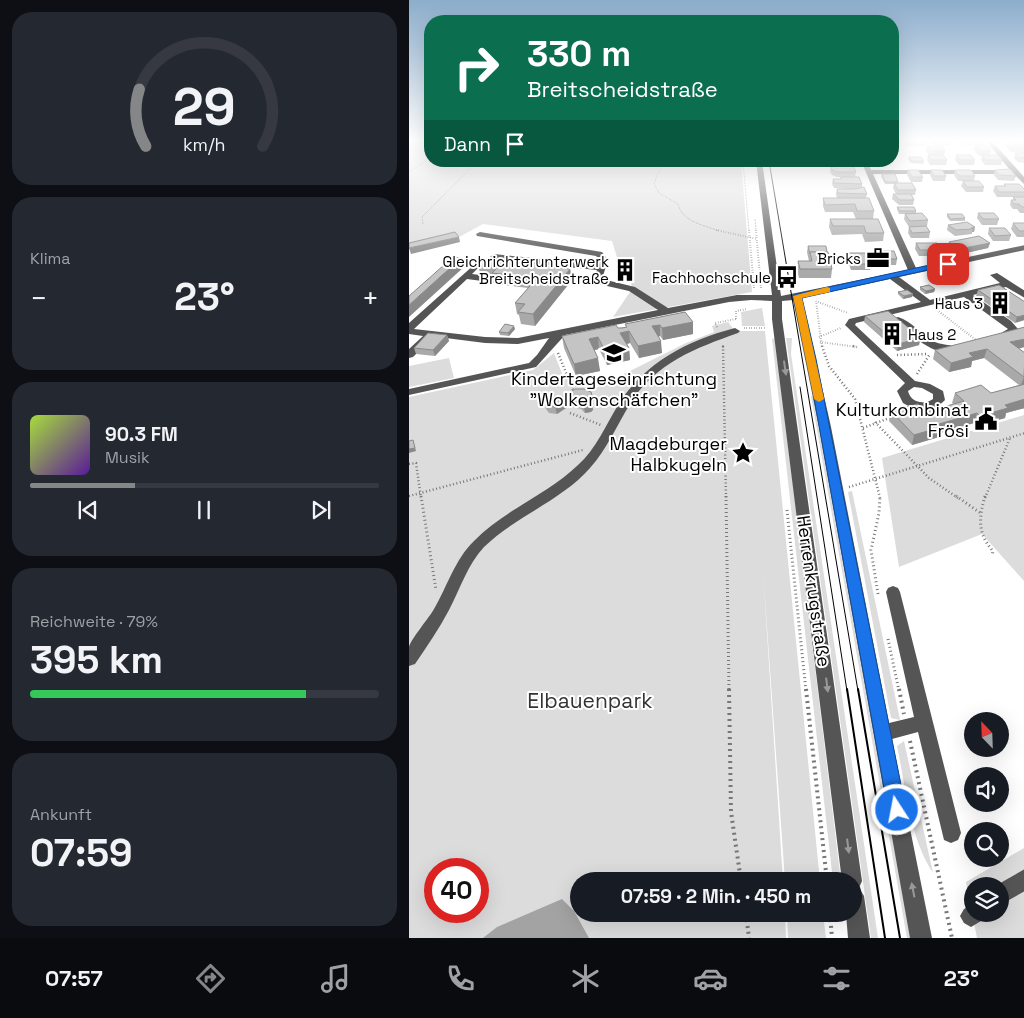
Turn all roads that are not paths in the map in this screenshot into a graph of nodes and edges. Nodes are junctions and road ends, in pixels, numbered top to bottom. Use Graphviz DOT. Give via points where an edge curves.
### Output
graph roads {
  1 [pos="762,184"];
  2 [pos="873,184"];
  3 [pos="480,234"];
  4 [pos="1024,247"];
  5 [pos="494,257"];
  6 [pos="475,267"];
  7 [pos="602,268"];
  8 [pos="913,271"];
  9 [pos="994,275"];
  10 [pos="466,276"];
  11 [pos="892,276"];
  12 [pos="497,280"];
  13 [pos="1007,284"];
  14 [pos="966,294"];
  15 [pos="1024,295"];
  16 [pos="797,296"];
  17 [pos="777,300"];
  18 [pos="928,303"];
  19 [pos="665,311"];
  20 [pos="888,312"];
  21 [pos="409,329"];
  22 [pos="432,333"];
  23 [pos="729,333"];
  24 [pos="559,335"];
  25 [pos="981,343"];
  26 [pos="566,346"];
  27 [pos="967,347"];
  28 [pos="409,354"];
  29 [pos="911,383"];
  30 [pos="409,392"];
  31 [pos="893,592"];
  32 [pos="409,658"];
  33 [pos="924,721"];
  34 [pos="882,732"];
  35 [pos="951,833"];
  36 [pos="851,872"];
  37 [pos="1024,878"];
  38 [pos="1009,889"];
  39 [pos="857,922"];
  40 [pos="859,938"];
  41 [pos="921,938"];
  1 -- 17 [label="street, Herrenkrugstraße"];
  2 -- 8 [label="street"];
  3 -- 7 [label="street" via="596,252 605,258"];
  4 -- 8 [label="street"];
  5 -- 7 [label="street"];
  6 -- 10 [label="street"];
  7 -- 19 [label="street" via="598,282 632,289"];
  8 -- 11 [label="street"];
  9 -- 13 [label="street"];
  10 -- 12 [label="street"];
  10 -- 21 [label="street"];
  11 -- 16 [label="street"];
  11 -- 18 [label="street"];
  13 -- 14 [label="street"];
  13 -- 15 [label="street"];
  14 -- 18 [label="street"];
  14 -- 25 [label="street" via="1013,329 1004,337"];
  16 -- 17 [label="street"];
  16 -- 34 [label="street, Herrenkrugstraße"];
  17 -- 19 [label="street" via="762,297 730,299"];
  17 -- 36 [label="street, Herrenkrugstraße, one-way"];
  18 -- 20 [label="street"];
  19 -- 24 [label="street"];
  20 -- 27 [label="street" via="927,344 952,350"];
  20 -- 29 [label="street" via="852,321 850,325"];
  21 -- 22 [label="street"];
  22 -- 24 [label="street" via="485,340"];
  22 -- 28 [label="street"];
  23 -- 32 [label="street" via="684,350 651,371 634,389 580,470 477,546 440,614"];
  24 -- 26 [label="street"];
  24 -- 30 [label="street" via="543,357 529,366"];
  29 -- 29 [label="street" via="904,388 902,395 908,401 919,406 939,400 939,395 930,387"];
  31 -- 33 [label="street"];
  33 -- 34 [label="street"];
  33 -- 35 [label="street"];
  41 -- 34 [label="street, Herrenkrugstraße, one-way"];
  37 -- 38 [label="street"];
  39 -- 40 [label="street"];
}
